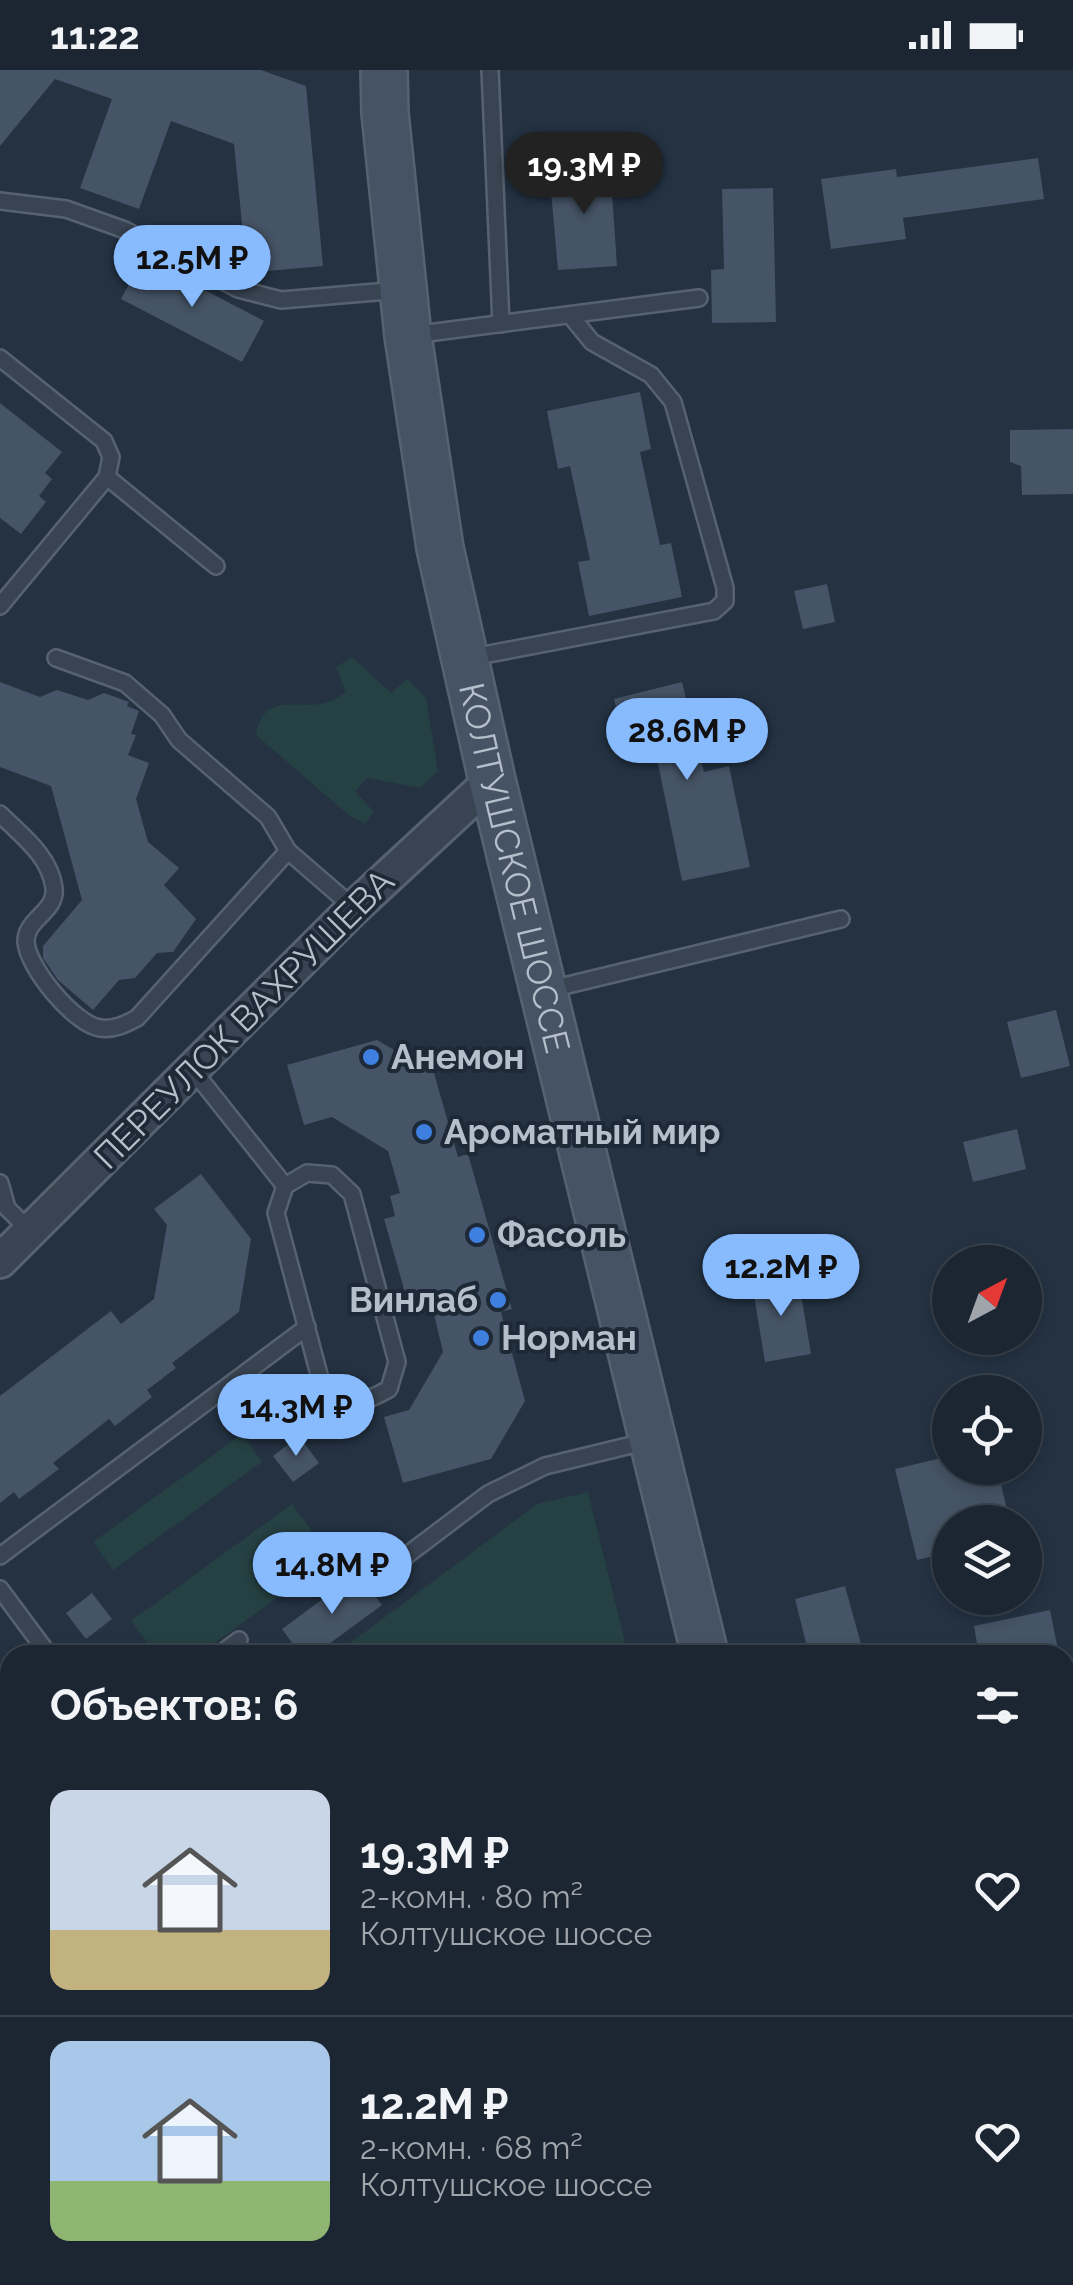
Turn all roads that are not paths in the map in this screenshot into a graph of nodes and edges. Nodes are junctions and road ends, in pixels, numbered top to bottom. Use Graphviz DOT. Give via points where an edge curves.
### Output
graph roads {
  1 [pos="384,70"];
  2 [pos="490,70"];
  3 [pos="0,201"];
  4 [pos="403,289"];
  5 [pos="699,298"];
  6 [pos="570,315"];
  7 [pos="501,324"];
  8 [pos="408,336"];
  9 [pos="0,358"];
  10 [pos="107,477"];
  11 [pos="216,566"];
  12 [pos="0,606"];
  13 [pos="56,658"];
  14 [pos="464,659"];
  15 [pos="492,780"];
  16 [pos="0,814"];
  17 [pos="288,850"];
  18 [pos="354,908"];
  19 [pos="841,919"];
  20 [pos="543,991"];
  21 [pos="192,1069"];
  22 [pos="0,1183"];
  23 [pos="285,1186"];
  24 [pos="30,1231"];
  25 [pos="0,1261"];
  26 [pos="307,1327"];
  27 [pos="652,1440"];
  28 [pos="0,1556"];
  29 [pos="398,1562"];
  30 [pos="0,1589"];
  31 [pos="239,1640"];
  32 [pos="42,1645"];
  33 [pos="232,1645"];
  34 [pos="702,1645"];
  1 -- 4 [label="main road, КОЛТУШСКОЕ ШОССЕ"];
  2 -- 7 [label="lane"];
  3 -- 4 [label="lane" via="96,219 238,289 281,300"];
  4 -- 8 [label="main road, КОЛТУШСКОЕ ШОССЕ"];
  5 -- 6 [label="lane"];
  6 -- 7 [label="lane"];
  6 -- 14 [label="lane" via="592,342 651,375 674,402 724,601 714,612"];
  7 -- 8 [label="lane"];
  8 -- 14 [label="main road, КОЛТУШСКОЕ ШОССЕ"];
  9 -- 10 [label="lane" via="104,441 111,458"];
  10 -- 11 [label="lane"];
  10 -- 12 [label="lane"];
  13 -- 17 [label="lane" via="125,684 268,817"];
  14 -- 15 [label="main road, КОЛТУШСКОЕ ШОССЕ"];
  15 -- 18 [label="street, ПЕРЕУЛОК ВАХРУШЕВА"];
  15 -- 20 [label="main road, КОЛТУШСКОЕ ШОССЕ"];
  16 -- 17 [label="lane" via="46,860 52,904 26,943 44,982 83,1022 101,1028 138,1018"];
  17 -- 18 [label="lane"];
  18 -- 21 [label="street, ПЕРЕУЛОК ВАХРУШЕВА"];
  19 -- 20 [label="lane"];
  20 -- 27 [label="main road, КОЛТУШСКОЕ ШОССЕ"];
  21 -- 23 [label="lane"];
  21 -- 24 [label="street, ПЕРЕУЛОК ВАХРУШЕВА"];
  22 -- 24 [label="lane" via="6,1208"];
  23 -- 26 [label="lane" via="276,1213"];
  23 -- 26 [label="lane" via="308,1173 332,1175 352,1194 397,1362 389,1389 366,1402 342,1400 321,1382"];
  24 -- 25 [label="street, ПЕРЕУЛОК ВАХРУШЕВА"];
  26 -- 28 [label="lane"];
  27 -- 29 [label="lane" via="545,1466 488,1494"];
  27 -- 34 [label="main road, КОЛТУШСКОЕ ШОССЕ"];
  30 -- 32 [label="lane"];
  31 -- 33 [label="lane"];
}
